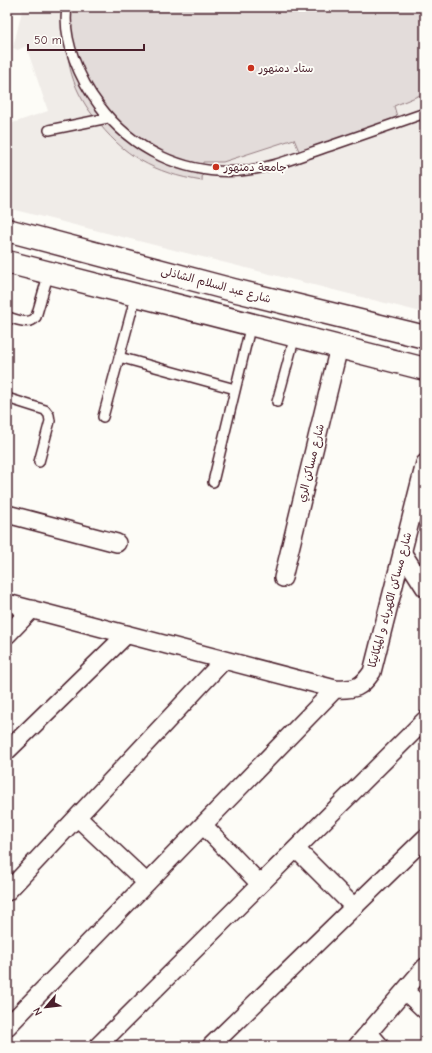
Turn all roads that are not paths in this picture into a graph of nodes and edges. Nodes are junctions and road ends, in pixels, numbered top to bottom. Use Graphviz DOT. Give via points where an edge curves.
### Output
graph roads {
  1 [pos="67,7"];
  2 [pos="425,113"];
  3 [pos="108,118"];
  4 [pos="49,130"];
  5 [pos="7,230"];
  6 [pos="7,262"];
  7 [pos="49,272"];
  8 [pos="233,290"];
  9 [pos="136,295"];
  10 [pos="290,304"];
  11 [pos="7,317"];
  12 [pos="226,318"];
  13 [pos="252,324"];
  14 [pos="289,334"];
  15 [pos="425,337"];
  16 [pos="339,347"];
  17 [pos="119,357"];
  18 [pos="425,369"];
  19 [pos="236,389"];
  20 [pos="7,398"];
  21 [pos="277,402"];
  22 [pos="103,417"];
  23 [pos="38,462"];
  24 [pos="425,463"];
  25 [pos="213,482"];
  26 [pos="7,514"];
  27 [pos="117,543"];
  28 [pos="402,552"];
  29 [pos="282,578"];
  30 [pos="425,588"];
  31 [pos="7,603"];
  32 [pos="32,609"];
  33 [pos="127,634"];
  34 [pos="7,635"];
  35 [pos="224,660"];
  36 [pos="335,689"];
  37 [pos="425,720"];
  38 [pos="7,751"];
  39 [pos="77,817"];
  40 [pos="203,825"];
  41 [pos="425,838"];
  42 [pos="296,849"];
  43 [pos="147,883"];
  44 [pos="260,884"];
  45 [pos="7,892"];
  46 [pos="353,906"];
  47 [pos="425,967"];
  48 [pos="405,991"];
  49 [pos="425,1010"];
  50 [pos="7,1027"];
  51 [pos="369,1033"];
  52 [pos="98,1046"];
  53 [pos="211,1046"];
  54 [pos="357,1046"];
  55 [pos="380,1046"];
  1 -- 3 [label="lane" via="71,51 85,87"];
  2 -- 3 [label="lane" via="277,164 241,171 204,170 168,161 136,143"];
  3 -- 4 [label="lane"];
  5 -- 8 [label="main road, شارع عبد السلام الشاذلى"];
  6 -- 7 [label="main road"];
  7 -- 9 [label="main road"];
  7 -- 11 [label="lane" via="33,321"];
  8 -- 10 [label="main road, شارع عبد السلام الشاذلى"];
  8 -- 12 [label="main road"];
  9 -- 12 [label="main road"];
  9 -- 17 [label="lane"];
  10 -- 14 [label="main road"];
  10 -- 15 [label="main road, شارع عبد السلام الشاذلى"];
  12 -- 13 [label="main road"];
  13 -- 14 [label="main road"];
  13 -- 19 [label="lane"];
  14 -- 16 [label="main road"];
  14 -- 21 [label="lane"];
  16 -- 18 [label="main road"];
  16 -- 29 [label="street, شارع مساكن الري"];
  17 -- 19 [label="lane"];
  17 -- 22 [label="lane"];
  19 -- 25 [label="lane"];
  20 -- 23 [label="lane" via="46,410 49,415 50,421"];
  24 -- 28 [label="street, شارع مساكن الكهرباء و الميكانيكا"];
  26 -- 27 [label="street"];
  28 -- 30 [label="street"];
  28 -- 36 [label="street, شارع مساكن الكهرباء و الميكانيكا" via="372,672 364,684 350,690"];
  31 -- 32 [label="street, شارع مساكن الكهرباء و الميكانيكا"];
  32 -- 33 [label="street, شارع مساكن الكهرباء و الميكانيكا"];
  32 -- 34 [label="street"];
  33 -- 35 [label="street, شارع مساكن الكهرباء و الميكانيكا"];
  33 -- 38 [label="street"];
  35 -- 36 [label="street, شارع مساكن الكهرباء و الميكانيكا"];
  35 -- 39 [label="street"];
  36 -- 40 [label="street"];
  37 -- 42 [label="street"];
  39 -- 43 [label="street"];
  39 -- 45 [label="street"];
  40 -- 43 [label="street"];
  40 -- 44 [label="street"];
  41 -- 46 [label="street"];
  42 -- 44 [label="street"];
  42 -- 46 [label="street"];
  43 -- 50 [label="street"];
  44 -- 52 [label="street"];
  46 -- 53 [label="street"];
  47 -- 48 [label="street"];
  48 -- 49 [label="street"];
  48 -- 51 [label="street"];
  51 -- 54 [label="street"];
  51 -- 55 [label="street"];
}
